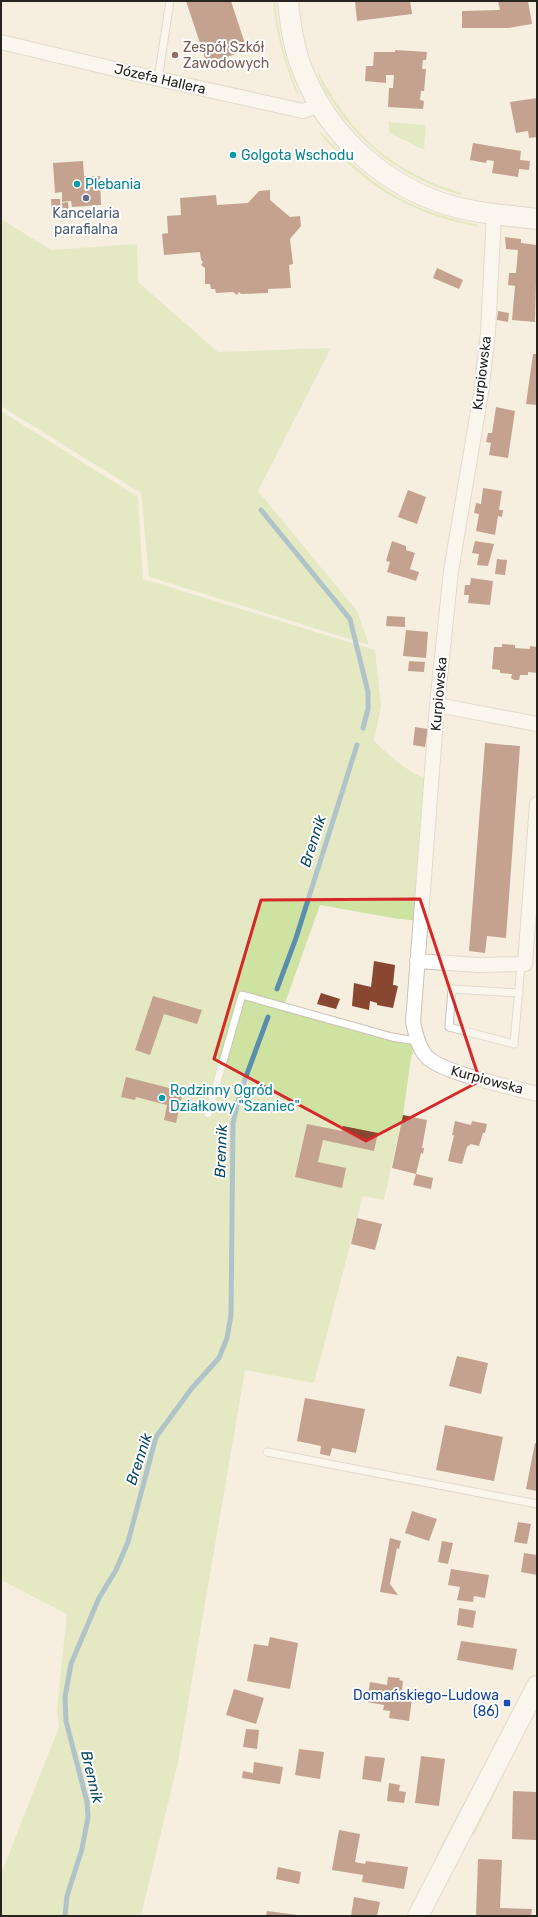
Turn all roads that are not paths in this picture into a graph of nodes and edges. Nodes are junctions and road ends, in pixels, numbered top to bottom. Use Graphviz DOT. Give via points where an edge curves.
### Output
graph roads {
  1 [pos="170,1"];
  2 [pos="288,1"];
  3 [pos="1,42"];
  4 [pos="158,79"];
  5 [pos="320,105"];
  6 [pos="494,214"];
  7 [pos="537,220"];
  8 [pos="437,705"];
  9 [pos="537,724"];
  10 [pos="537,804"];
  11 [pos="417,961"];
  12 [pos="521,965"];
  13 [pos="519,993"];
  14 [pos="417,1041"];
  15 [pos="537,1094"];
  16 [pos="208,1114"];
  17 [pos="267,1452"];
  18 [pos="537,1504"];
  19 [pos="537,1686"];
  20 [pos="418,1916"];
  1 -- 4 [label="lane"];
  2 -- 5 [label="main road" via="294,44 301,66"];
  3 -- 4 [label="street, Józefa Hallera"];
  4 -- 5 [label="street, Józefa Hallera" via="303,111"];
  5 -- 6 [label="main road" via="348,143 381,172 402,186 440,202"];
  6 -- 7 [label="main road"];
  6 -- 8 [label="street, Kurpiowska" via="489,311 481,393 451,571"];
  8 -- 9 [label="street"];
  8 -- 11 [label="street, Kurpiowska"];
  10 -- 12 [label="street" via="525,964"];
  11 -- 12 [label="street"];
  11 -- 14 [label="street, Kurpiowska" via="413,1022"];
  12 -- 13 [label="lane"];
  13 -- 13 [label="lane" via="514,1044 450,1026 452,989"];
  14 -- 15 [label="street, Kurpiowska" via="427,1057 443,1068"];
  14 -- 16 [label="lane" via="242,995"];
  17 -- 18 [label="lane"];
  19 -- 20 [label="main road"];
}
